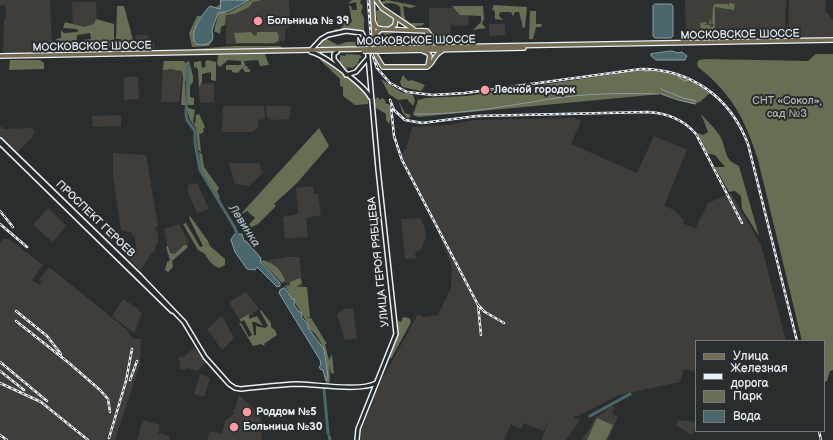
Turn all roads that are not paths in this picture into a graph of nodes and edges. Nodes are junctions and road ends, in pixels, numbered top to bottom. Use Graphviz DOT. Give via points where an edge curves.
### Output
graph roads {
  1 [pos="372,0"];
  2 [pos="376,0"];
  3 [pos="382,8"];
  4 [pos="373,15"];
  5 [pos="396,18"];
  6 [pos="373,20"];
  7 [pos="381,29"];
  8 [pos="389,29"];
  9 [pos="414,29"];
  10 [pos="425,31"];
  11 [pos="833,40"];
  12 [pos="318,42"];
  13 [pos="374,42"];
  14 [pos="451,48"];
  15 [pos="419,49"];
  16 [pos="325,50"];
  17 [pos="364,50"];
  18 [pos="311,51"];
  19 [pos="337,52"];
  20 [pos="0,57"];
  21 [pos="368,58"];
  22 [pos="425,67"];
  23 [pos="360,68"];
  24 [pos="356,72"];
  25 [pos="369,72"];
  26 [pos="346,75"];
  27 [pos="370,80"];
  28 [pos="356,83"];
  29 [pos="360,86"];
  30 [pos="371,100"];
  31 [pos="0,140"];
  32 [pos="0,143"];
  33 [pos="175,313"];
  34 [pos="376,383"];
  35 [pos="366,386"];
  36 [pos="372,394"];
  37 [pos="357,440"];
  1 -- 4 [label="main road"];
  2 -- 3 [label="main road"];
  3 -- 4 [label="main road" via="376,9"];
  3 -- 5 [label="main road"];
  4 -- 6 [label="main road"];
  5 -- 8 [label="main road" via="395,25"];
  5 -- 9 [label="main road"];
  6 -- 7 [label="main road" via="376,27"];
  6 -- 13 [label="main road"];
  7 -- 8 [label="main road"];
  7 -- 13 [label="main road" via="377,32"];
  8 -- 9 [label="main road"];
  9 -- 10 [label="main road"];
  10 -- 14 [label="main road" via="431,34 438,45"];
  10 -- 15 [label="main road" via="429,36 429,43"];
  11 -- 14 [label="main road, МОСКОВСКОЕ ШОССЕ"];
  12 -- 16 [label="main road" via="319,48"];
  12 -- 18 [label="main road"];
  12 -- 21 [label="main road" via="324,36 333,33 360,32 366,40"];
  13 -- 22 [label="main road" via="376,58 383,67"];
  14 -- 15 [label="main road, МОСКОВСКОЕ ШОССЕ"];
  14 -- 22 [label="main road" via="438,52 430,65"];
  15 -- 17 [label="main road, МОСКОВСКОЕ ШОССЕ, bridge"];
  15 -- 22 [label="main road" via="429,55 430,61"];
  16 -- 17 [label="main road, МОСКОВСКОЕ ШОССЕ"];
  16 -- 18 [label="main road, МОСКОВСКОЕ ШОССЕ"];
  17 -- 19 [label="main road, МОСКОВСКОЕ ШОССЕ"];
  18 -- 19 [label="main road, МОСКОВСКОЕ ШОССЕ"];
  18 -- 20 [label="main road, МОСКОВСКОЕ ШОССЕ"];
  18 -- 26 [label="main road"];
  19 -- 26 [label="main road" via="334,54 334,60"];
  21 -- 23 [label="main road"];
  21 -- 25 [label="main road"];
  23 -- 24 [label="main road"];
  23 -- 25 [label="main road" via="367,68"];
  24 -- 26 [label="main road"];
  24 -- 28 [label="main road"];
  25 -- 27 [label="main road"];
  26 -- 28 [label="main road"];
  27 -- 29 [label="main road" via="367,85"];
  27 -- 30 [label="main road, УЛИЦА ГЕРОЯ РЯБЦЕВА"];
  28 -- 29 [label="main road"];
  29 -- 30 [label="main road" via="367,91"];
  30 -- 34 [label="main road, УЛИЦА ГЕРОЯ РЯБЦЕВА" via="396,334"];
  31 -- 33 [label="main road, ПРОСПЕКТ ГЕРОЕВ"];
  32 -- 33 [label="main road, ПРОСПЕКТ ГЕРОЕВ" via="169,310"];
  33 -- 35 [label="main road, ПРОСПЕКТ ГЕРОЕВ" via="208,360 235,388 297,384 320,387"];
  34 -- 35 [label="main road, ПРОСПЕКТ ГЕРОЕВ"];
  34 -- 36 [label="main road, УЛИЦА ГЕРОЯ РЯБЦЕВА"];
  35 -- 36 [label="main road"];
  36 -- 37 [label="main road, УЛИЦА ГЕРОЯ РЯБЦЕВА" via="357,430"];
}
